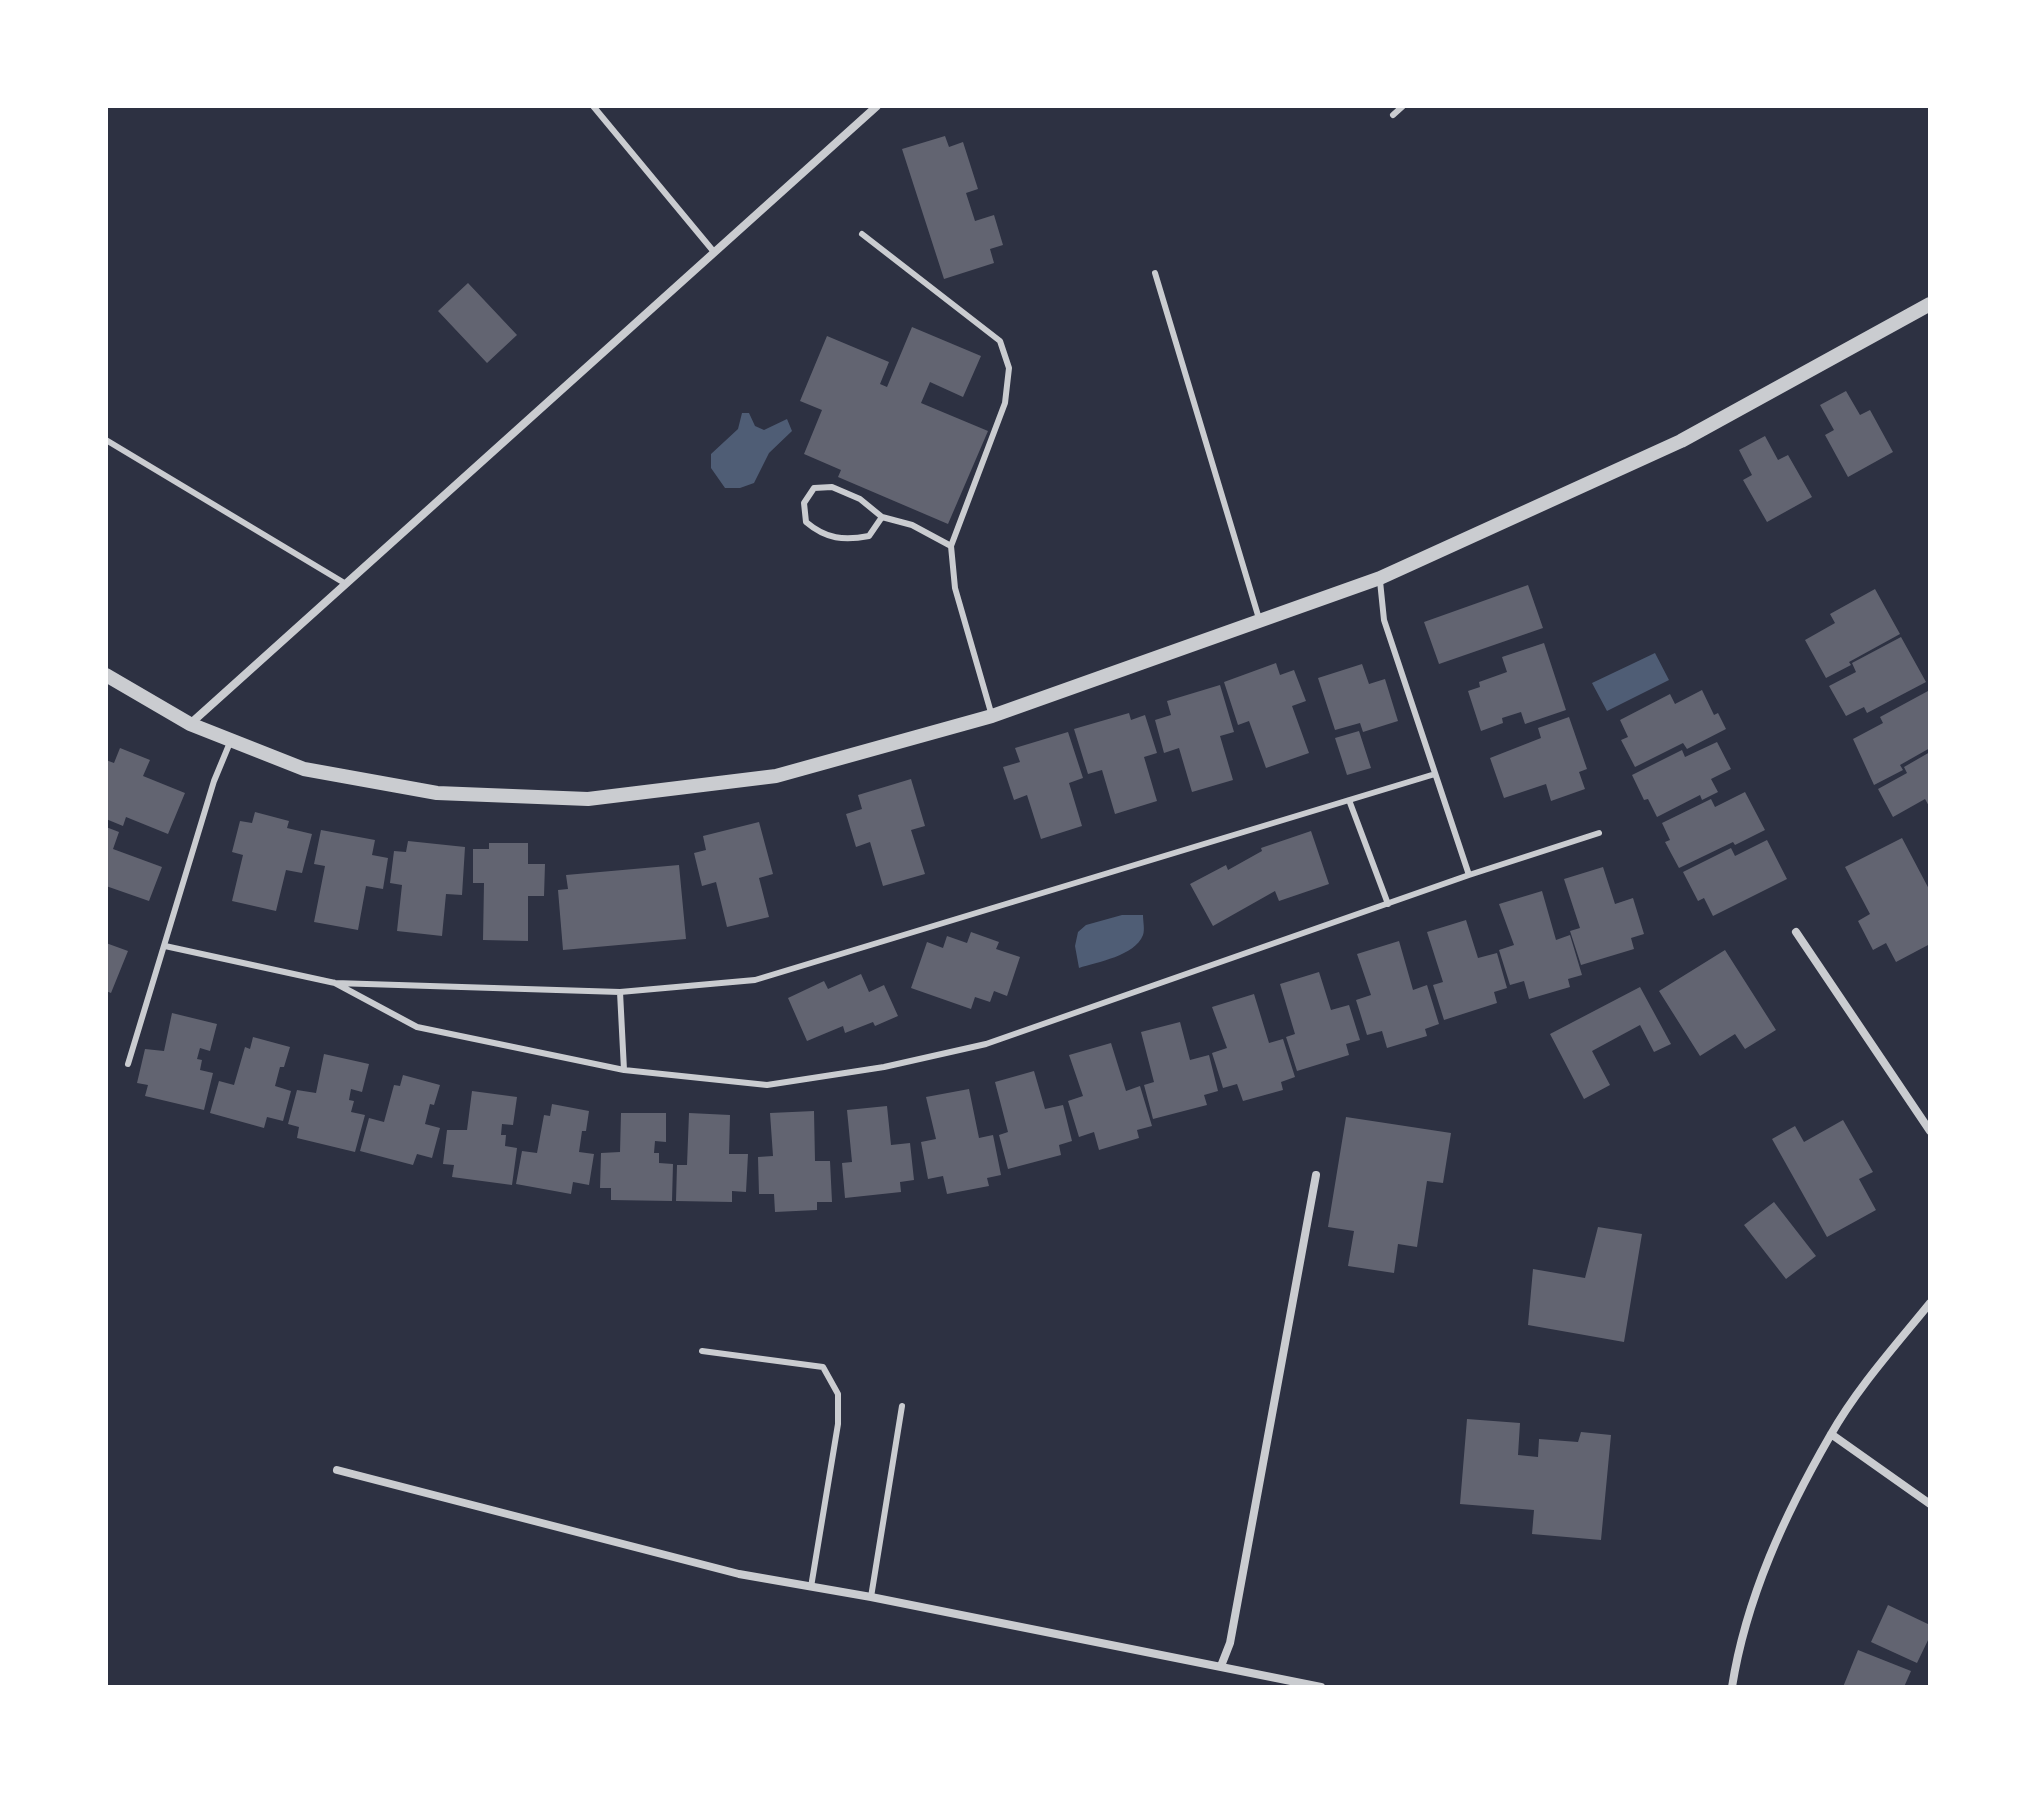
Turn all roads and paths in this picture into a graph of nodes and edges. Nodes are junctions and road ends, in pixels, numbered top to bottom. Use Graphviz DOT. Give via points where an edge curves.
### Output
graph roads {
  1 [pos="593,106"];
  2 [pos="877,106"];
  3 [pos="1403,106"];
  4 [pos="1393,115"];
  5 [pos="862,234"];
  6 [pos="714,252"];
  7 [pos="1155,273"];
  8 [pos="1930,304"];
  9 [pos="106,440"];
  10 [pos="882,517"];
  11 [pos="951,546"];
  12 [pos="1380,578"];
  13 [pos="346,584"];
  14 [pos="1260,622"];
  15 [pos="106,675"];
  16 [pos="992,716"];
  17 [pos="190,724"];
  18 [pos="231,740"];
  19 [pos="1435,774"];
  20 [pos="1349,800"];
  21 [pos="1599,833"];
  22 [pos="1469,875"];
  23 [pos="1388,904"];
  24 [pos="1796,932"];
  25 [pos="165,946"];
  26 [pos="335,983"];
  27 [pos="620,992"];
  28 [pos="128,1064"];
  29 [pos="624,1070"];
  30 [pos="1930,1131"];
  31 [pos="1316,1175"];
  32 [pos="1930,1303"];
  33 [pos="702,1351"];
  34 [pos="902,1406"];
  35 [pos="1831,1434"];
  36 [pos="337,1470"];
  37 [pos="1930,1504"];
  38 [pos="811,1587"];
  39 [pos="871,1597"];
  40 [pos="1221,1666"];
  41 [pos="1321,1687"];
  42 [pos="1732,1687"];
  1 -- 6 [label="lane"];
  2 -- 6 [label="street"];
  3 -- 4 [label="lane"];
  5 -- 11 [label="lane" via="1000,341 1009,368 1005,403"];
  6 -- 13 [label="street"];
  7 -- 14 [label="lane"];
  8 -- 12 [label="street" via="1681,441"];
  9 -- 13 [label="lane"];
  10 -- 10 [label="lane" via="869,536 847,541 820,534 806,522 804,503 814,488 832,487 860,499"];
  10 -- 11 [label="lane" via="912,525"];
  11 -- 16 [label="lane" via="955,588"];
  12 -- 14 [label="street"];
  12 -- 19 [label="lane" via="1384,620"];
  13 -- 17 [label="street"];
  14 -- 16 [label="street"];
  15 -- 17 [label="street"];
  16 -- 18 [label="street" via="776,776 588,799 437,793 304,769"];
  17 -- 18 [label="street"];
  18 -- 25 [label="lane"];
  19 -- 20 [label="lane"];
  19 -- 22 [label="lane"];
  20 -- 23 [label="lane"];
  20 -- 27 [label="lane" via="755,980"];
  21 -- 22 [label="lane"];
  22 -- 23 [label="lane"];
  23 -- 29 [label="lane" via="986,1044 884,1067 767,1085"];
  24 -- 30 [label="street"];
  25 -- 26 [label="lane"];
  25 -- 28 [label="lane"];
  26 -- 27 [label="lane"];
  26 -- 29 [label="lane" via="417,1027"];
  27 -- 29 [label="lane"];
  31 -- 40 [label="street" via="1230,1643"];
  32 -- 35 [label="street"];
  33 -- 38 [label="lane" via="823,1367 838,1394 838,1424"];
  34 -- 39 [label="lane"];
  35 -- 37 [label="street"];
  35 -- 42 [label="street" via="1765,1564"];
  36 -- 38 [label="street" via="739,1574"];
  38 -- 39 [label="street"];
  39 -- 40 [label="street"];
  40 -- 41 [label="street"];
}
